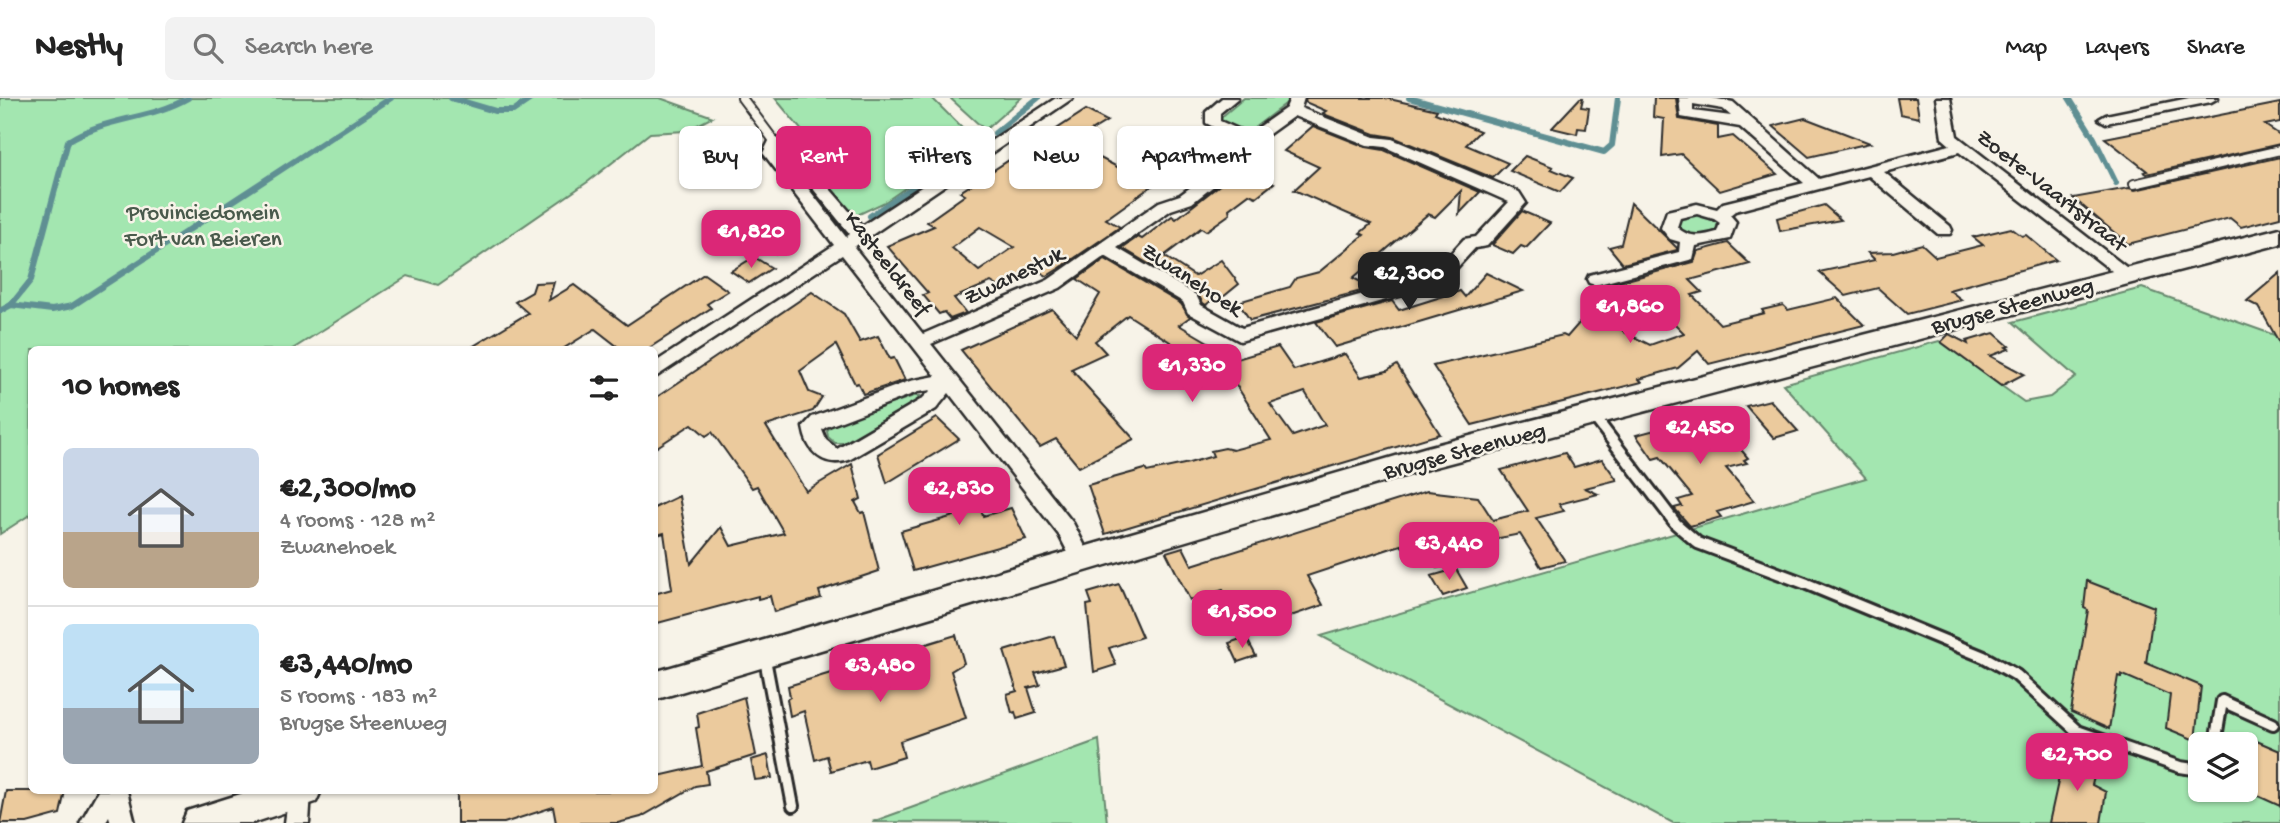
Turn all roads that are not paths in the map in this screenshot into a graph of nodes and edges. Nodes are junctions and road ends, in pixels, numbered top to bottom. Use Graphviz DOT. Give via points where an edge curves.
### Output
graph roads {
  1 [pos="742,98"];
  2 [pos="1066,98"];
  3 [pos="1231,98"];
  4 [pos="1943,98"];
  5 [pos="2211,98"];
  6 [pos="1296,104"];
  7 [pos="2106,119"];
  8 [pos="1745,123"];
  9 [pos="1219,126"];
  10 [pos="1269,126"];
  11 [pos="775,142"];
  12 [pos="1962,147"];
  13 [pos="2280,150"];
  14 [pos="1872,170"];
  15 [pos="2134,184"];
  16 [pos="1816,185"];
  17 [pos="1199,189"];
  18 [pos="1720,215"];
  19 [pos="1944,230"];
  20 [pos="2280,236"];
  21 [pos="1688,239"];
  22 [pos="853,241"];
  23 [pos="1106,249"];
  24 [pos="2127,274"];
  25 [pos="1595,279"];
  26 [pos="920,342"];
  27 [pos="658,369"];
  28 [pos="951,380"];
  29 [pos="1592,414"];
  30 [pos="1081,558"];
  31 [pos="764,653"];
  32 [pos="658,685"];
  33 [pos="2273,724"];
  34 [pos="2218,732"];
  35 [pos="2188,768"];
  36 [pos="111,794"];
  37 [pos="114,794"];
  38 [pos="300,802"];
  39 [pos="793,806"];
  40 [pos="92,823"];
  41 [pos="123,823"];
  42 [pos="200,823"];
  1 -- 11 [label="lane"];
  2 -- 22 [label="street"];
  3 -- 9 [label="street" via="1213,112 1213,123"];
  4 -- 12 [label="street, Zoete-Vaartstraat" via="1950,138"];
  5 -- 7 [label="street"];
  6 -- 10 [label="street, Zwanestuk"];
  6 -- 23 [label="street, Zwanehoek" via="1372,142 1387,142 1513,196 1518,203 1481,242 1470,243 1436,280 1240,335"];
  8 -- 16 [label="street"];
  11 -- 22 [label="street, Kasteeldreef" via="771,153"];
  12 -- 14 [label="street"];
  12 -- 24 [label="street, Zoete-Vaartstraat"];
  13 -- 15 [label="lane"];
  14 -- 16 [label="street"];
  14 -- 19 [label="street"];
  16 -- 18 [label="street" via="1729,207"];
  17 -- 23 [label="street, Zwanestuk" via="1165,206"];
  18 -- 21 [label="street" via="1728,222 1724,235 1700,242"];
  18 -- 21 [label="street" via="1696,209 1673,215 1669,228"];
  20 -- 24 [label="main road, Brugse Steenweg"];
  21 -- 25 [label="street" via="1687,255"];
  22 -- 26 [label="street, Kasteeldreef"];
  22 -- 27 [label="street"];
  23 -- 26 [label="street, Zwanestuk" via="1054,284"];
  24 -- 29 [label="main road, Brugse Steenweg"];
  26 -- 28 [label="street, Kasteeldreef"];
  28 -- 28 [label="street" via="915,386 819,422 812,427 813,435 827,454 842,455 929,404"];
  28 -- 30 [label="street, Kasteeldreef" via="1066,529"];
  29 -- 30 [label="main road, Brugse Steenweg"];
  29 -- 35 [label="lane" via="1675,524 1698,543 1984,657 2016,675 2077,731"];
  30 -- 31 [label="main road, Brugse Steenweg"];
  31 -- 32 [label="main road, Brugse Steenweg"];
  31 -- 39 [label="lane"];
  33 -- 34 [label="lane" via="2222,701"];
  36 -- 40 [label="street"];
  37 -- 41 [label="street"];
  38 -- 42 [label="main road"];
}
